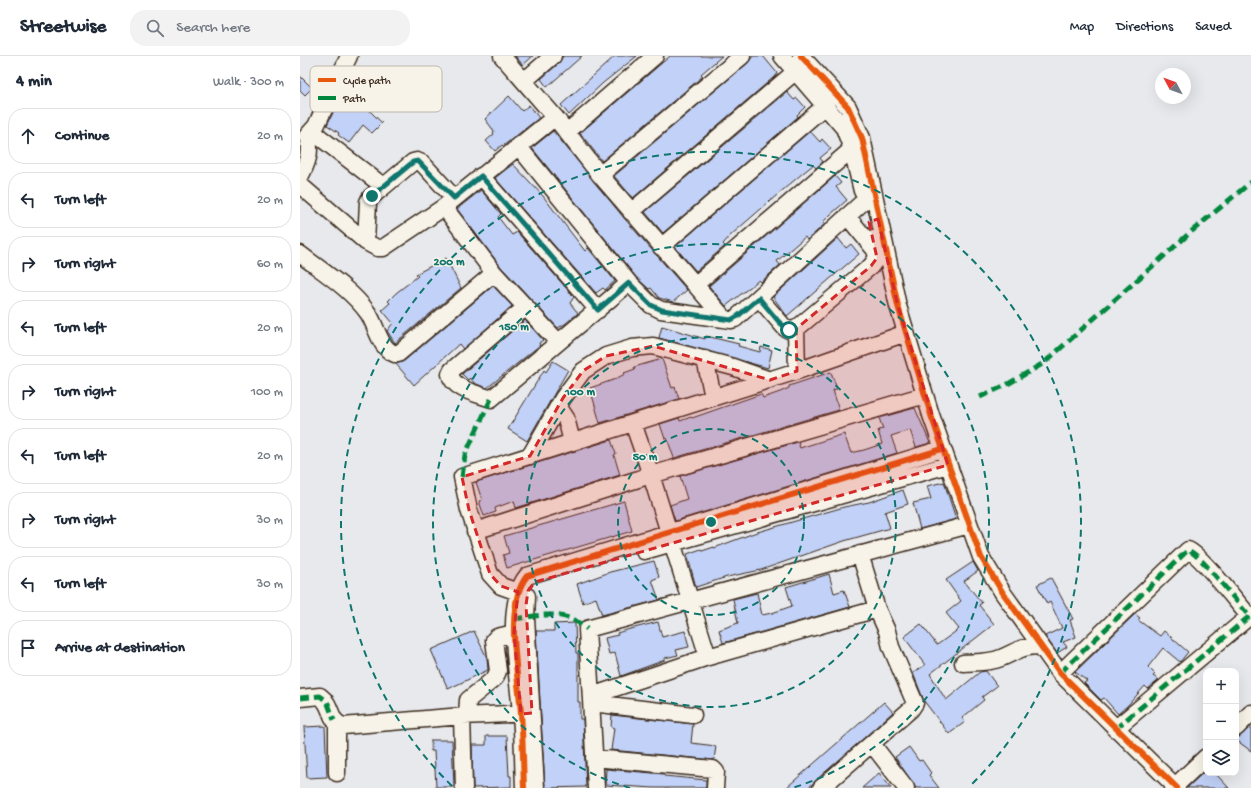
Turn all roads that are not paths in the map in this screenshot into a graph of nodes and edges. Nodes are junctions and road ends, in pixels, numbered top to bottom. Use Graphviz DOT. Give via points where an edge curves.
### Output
graph roads {
  1 [pos="349,56"];
  2 [pos="502,56"];
  3 [pos="553,56"];
  4 [pos="655,56"];
  5 [pos="742,56"];
  6 [pos="782,56"];
  7 [pos="801,56"];
  8 [pos="344,66"];
  9 [pos="796,71"];
  10 [pos="524,81"];
  11 [pos="826,105"];
  12 [pos="320,112"];
  13 [pos="555,117"];
  14 [pos="846,118"];
  15 [pos="567,132"];
  16 [pos="307,137"];
  17 [pos="518,146"];
  18 [pos="852,149"];
  19 [pos="600,175"];
  20 [pos="300,176"];
  21 [pos="481,176"];
  22 [pos="300,185"];
  23 [pos="383,186"];
  24 [pos="864,201"];
  25 [pos="449,202"];
  26 [pos="632,212"];
  27 [pos="847,216"];
  28 [pos="874,221"];
  29 [pos="366,242"];
  30 [pos="661,247"];
  31 [pos="875,250"];
  32 [pos="300,254"];
  33 [pos="494,273"];
  34 [pos="629,283"];
  35 [pos="695,285"];
  36 [pos="759,298"];
  37 [pos="526,307"];
  38 [pos="598,310"];
  39 [pos="724,318"];
  40 [pos="796,329"];
  41 [pos="906,333"];
  42 [pos="558,342"];
  43 [pos="705,359"];
  44 [pos="797,371"];
  45 [pos="770,380"];
  46 [pos="925,395"];
  47 [pos="713,397"];
  48 [pos="558,406"];
  49 [pos="633,423"];
  50 [pos="572,442"];
  51 [pos="942,449"];
  52 [pos="530,456"];
  53 [pos="948,465"];
  54 [pos="651,475"];
  55 [pos="969,525"];
  56 [pos="475,531"];
  57 [pos="670,537"];
  58 [pos="860,554"];
  59 [pos="518,592"];
  60 [pos="690,600"];
  61 [pos="877,609"];
  62 [pos="1250,616"];
  63 [pos="514,633"];
  64 [pos="1039,646"];
  65 [pos="708,657"];
  66 [pos="963,663"];
  67 [pos="1060,673"];
  68 [pos="300,698"];
  69 [pos="592,699"];
  70 [pos="526,713"];
  71 [pos="1251,713"];
  72 [pos="693,715"];
  73 [pos="464,716"];
  74 [pos="337,724"];
  75 [pos="1239,725"];
  76 [pos="1115,729"];
  77 [pos="872,744"];
  78 [pos="594,758"];
  79 [pos="1203,760"];
  80 [pos="337,773"];
  81 [pos="1175,787"];
  82 [pos="464,788"];
  83 [pos="524,788"];
  84 [pos="536,788"];
  85 [pos="596,788"];
  86 [pos="716,788"];
  87 [pos="821,788"];
  88 [pos="906,788"];
  1 -- 8 [label="street"];
  2 -- 10 [label="street"];
  3 -- 10 [label="street"];
  4 -- 15 [label="street"];
  5 -- 19 [label="street"];
  6 -- 9 [label="street"];
  7 -- 14 [label="street" via="848,107"];
  9 -- 11 [label="street"];
  9 -- 26 [label="street"];
  10 -- 13 [label="street"];
  11 -- 14 [label="street"];
  11 -- 30 [label="street"];
  12 -- 16 [label="street"];
  13 -- 15 [label="street"];
  13 -- 17 [label="street"];
  14 -- 18 [label="street"];
  14 -- 28 [label="street" via="862,138"];
  15 -- 19 [label="street"];
  16 -- 20 [label="street" via="309,156"];
  16 -- 23 [label="street"];
  17 -- 21 [label="street"];
  17 -- 34 [label="street"];
  18 -- 24 [label="street"];
  18 -- 35 [label="street"];
  19 -- 26 [label="street"];
  21 -- 25 [label="street"];
  21 -- 38 [label="street"];
  22 -- 29 [label="street"];
  23 -- 25 [label="street" via="413,162 418,161"];
  23 -- 29 [label="street" via="368,202"];
  24 -- 27 [label="street"];
  24 -- 28 [label="street"];
  25 -- 29 [label="street" via="383,248"];
  25 -- 33 [label="street"];
  26 -- 30 [label="street"];
  27 -- 31 [label="street"];
  27 -- 36 [label="street"];
  28 -- 31 [label="street"];
  28 -- 41 [label="street"];
  30 -- 35 [label="street"];
  31 -- 40 [label="street" via="877,258 872,266"];
  32 -- 33 [label="street" via="358,301 374,323 386,349 395,354"];
  33 -- 37 [label="street"];
  34 -- 38 [label="street"];
  34 -- 39 [label="street" via="651,305 662,310"];
  35 -- 39 [label="street"];
  36 -- 39 [label="street" via="736,318"];
  36 -- 40 [label="street" via="785,328"];
  37 -- 42 [label="street"];
  37 -- 42 [label="street" via="452,370 452,381 458,386 492,399"];
  38 -- 42 [label="street"];
  40 -- 44 [label="street"];
  41 -- 44 [label="street"];
  41 -- 46 [label="street"];
  43 -- 45 [label="street"];
  43 -- 47 [label="street"];
  43 -- 48 [label="street" via="653,346 632,348 606,356 583,371"];
  44 -- 45 [label="street"];
  45 -- 47 [label="street"];
  46 -- 51 [label="street"];
  46 -- 54 [label="street"];
  47 -- 49 [label="street"];
  48 -- 50 [label="street" via="566,418"];
  48 -- 52 [label="street"];
  49 -- 50 [label="street"];
  49 -- 54 [label="street"];
  50 -- 52 [label="street"];
  51 -- 53 [label="street"];
  51 -- 57 [label="street"];
  52 -- 56 [label="street" via="462,477"];
  53 -- 55 [label="street"];
  53 -- 57 [label="street"];
  54 -- 56 [label="street"];
  54 -- 57 [label="street"];
  55 -- 58 [label="street"];
  55 -- 64 [label="street" via="981,557"];
  56 -- 59 [label="street" via="493,579 501,586"];
  57 -- 59 [label="street" via="530,574 522,582"];
  57 -- 60 [label="street"];
  57 -- 70 [label="street" via="535,582 528,591 526,605"];
  58 -- 60 [label="street"];
  58 -- 61 [label="street"];
  59 -- 63 [label="street"];
  60 -- 65 [label="street"];
  60 -- 69 [label="street" via="587,629"];
  61 -- 65 [label="street"];
  61 -- 77 [label="street" via="887,631 890,647 915,703"];
  62 -- 67 [label="street" via="1204,564 1188,550"];
  62 -- 76 [label="street"];
  63 -- 70 [label="street"];
  63 -- 73 [label="street" via="494,640 498,671 495,678 468,700"];
  64 -- 66 [label="street" via="1026,646 987,662"];
  64 -- 67 [label="street"];
  65 -- 69 [label="street"];
  67 -- 76 [label="street"];
  68 -- 74 [label="street" via="320,696 327,701"];
  69 -- 72 [label="street"];
  69 -- 78 [label="street"];
  70 -- 73 [label="street"];
  70 -- 83 [label="street"];
  70 -- 84 [label="street"];
  71 -- 75 [label="street"];
  73 -- 74 [label="street" via="343,726"];
  73 -- 82 [label="street"];
  74 -- 80 [label="street"];
  76 -- 81 [label="street"];
  77 -- 87 [label="street"];
  77 -- 88 [label="street"];
  78 -- 85 [label="street"];
  78 -- 86 [label="street" via="713,769 716,772"];
  79 -- 81 [label="street"];
}
